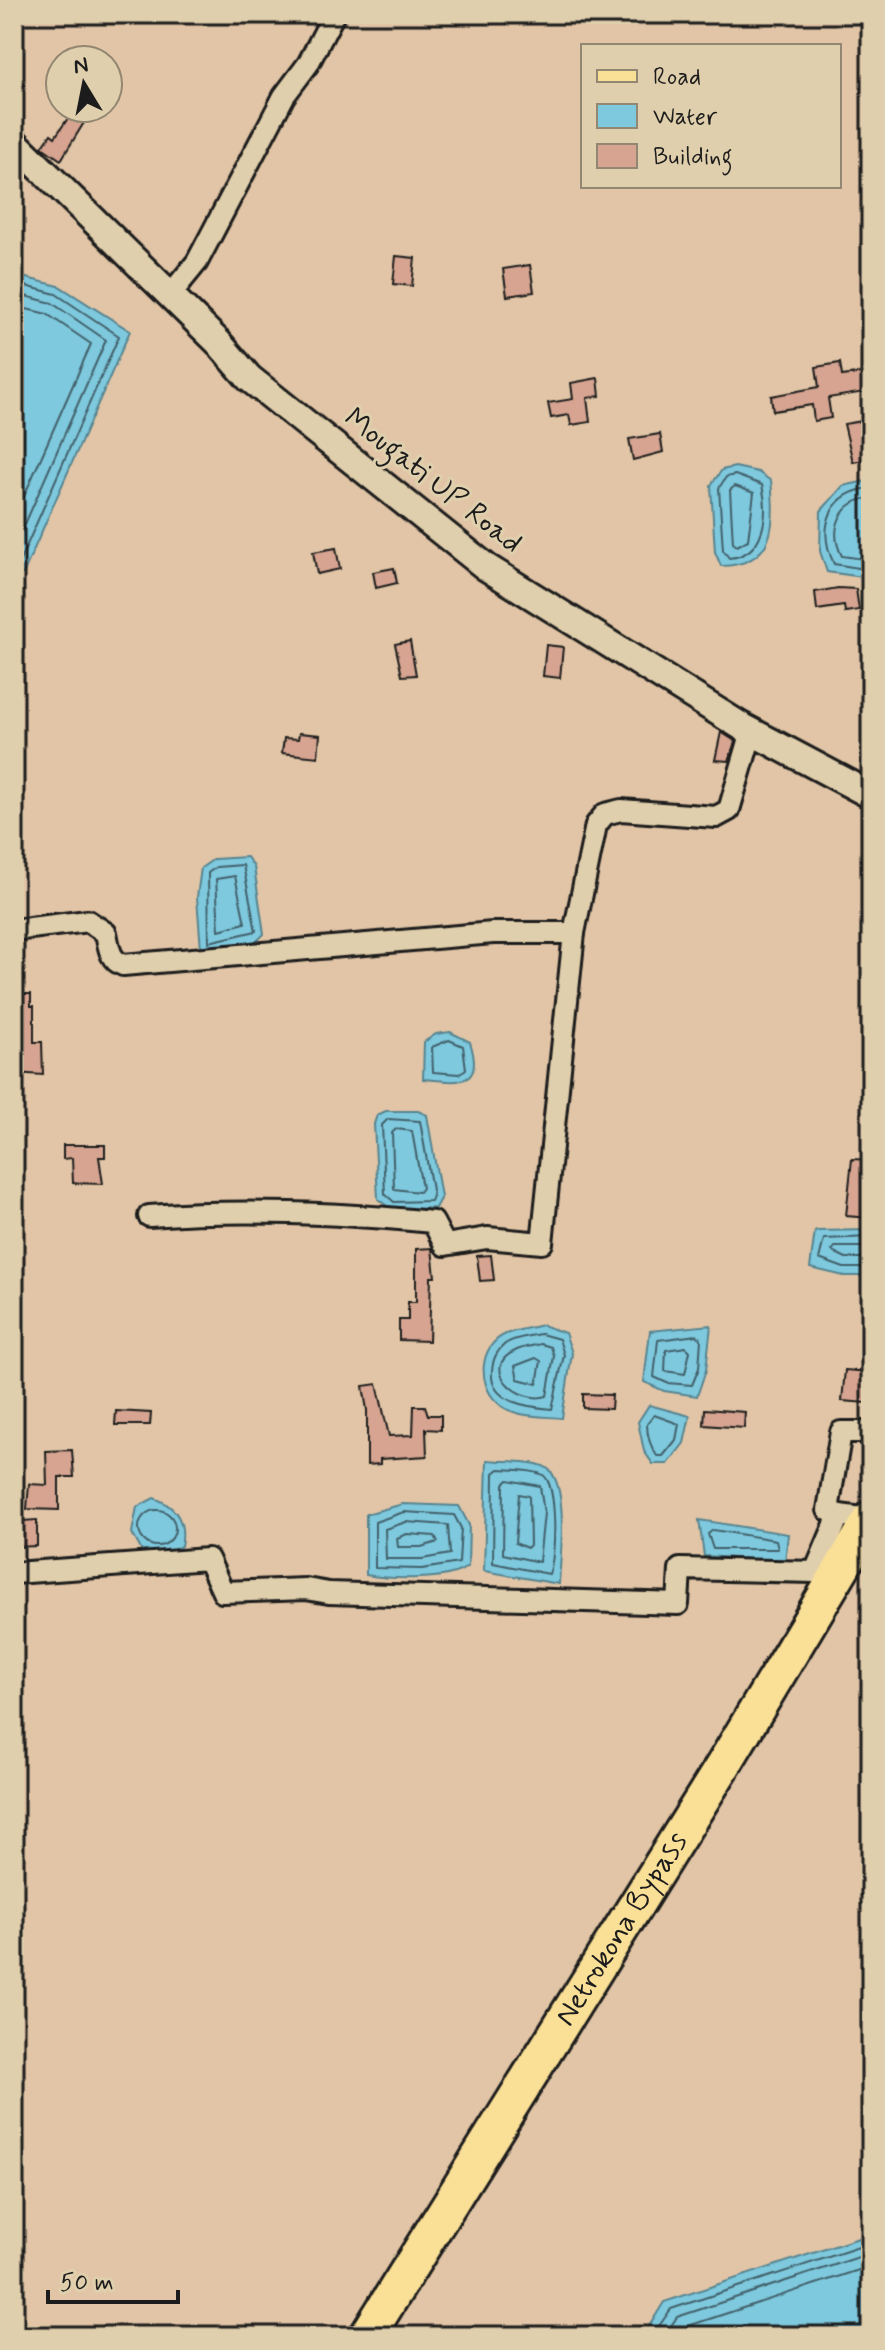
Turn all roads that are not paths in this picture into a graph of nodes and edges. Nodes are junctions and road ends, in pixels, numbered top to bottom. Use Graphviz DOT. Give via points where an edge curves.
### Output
graph roads {
  1 [pos="334,14"];
  2 [pos="14,142"];
  3 [pos="170,295"];
  4 [pos="752,731"];
  5 [pos="871,795"];
  6 [pos="14,930"];
  7 [pos="574,933"];
  8 [pos="149,1216"];
  9 [pos="871,1432"];
  10 [pos="860,1518"];
  11 [pos="14,1573"];
  12 [pos="367,2336"];
  1 -- 3 [label="street" via="284,96 197,262"];
  2 -- 3 [label="street, Mougati UP Road"];
  3 -- 4 [label="street, Mougati UP Road" via="249,378 486,567"];
  4 -- 5 [label="street, Mougati UP Road"];
  4 -- 7 [label="street" via="729,810 716,817 621,810 605,814 596,825"];
  6 -- 7 [label="street" via="88,921 106,933 111,954 123,965 493,933"];
  7 -- 8 [label="street" via="542,1243 487,1238 445,1245 433,1222 329,1212 236,1210"];
  9 -- 10 [label="street" via="841,1432 828,1510"];
  10 -- 11 [label="street" via="815,1572 680,1569 678,1604 306,1589 223,1592 208,1559"];
  10 -- 12 [label="main road, Netrokona Bypass" via="724,1764"];
}
